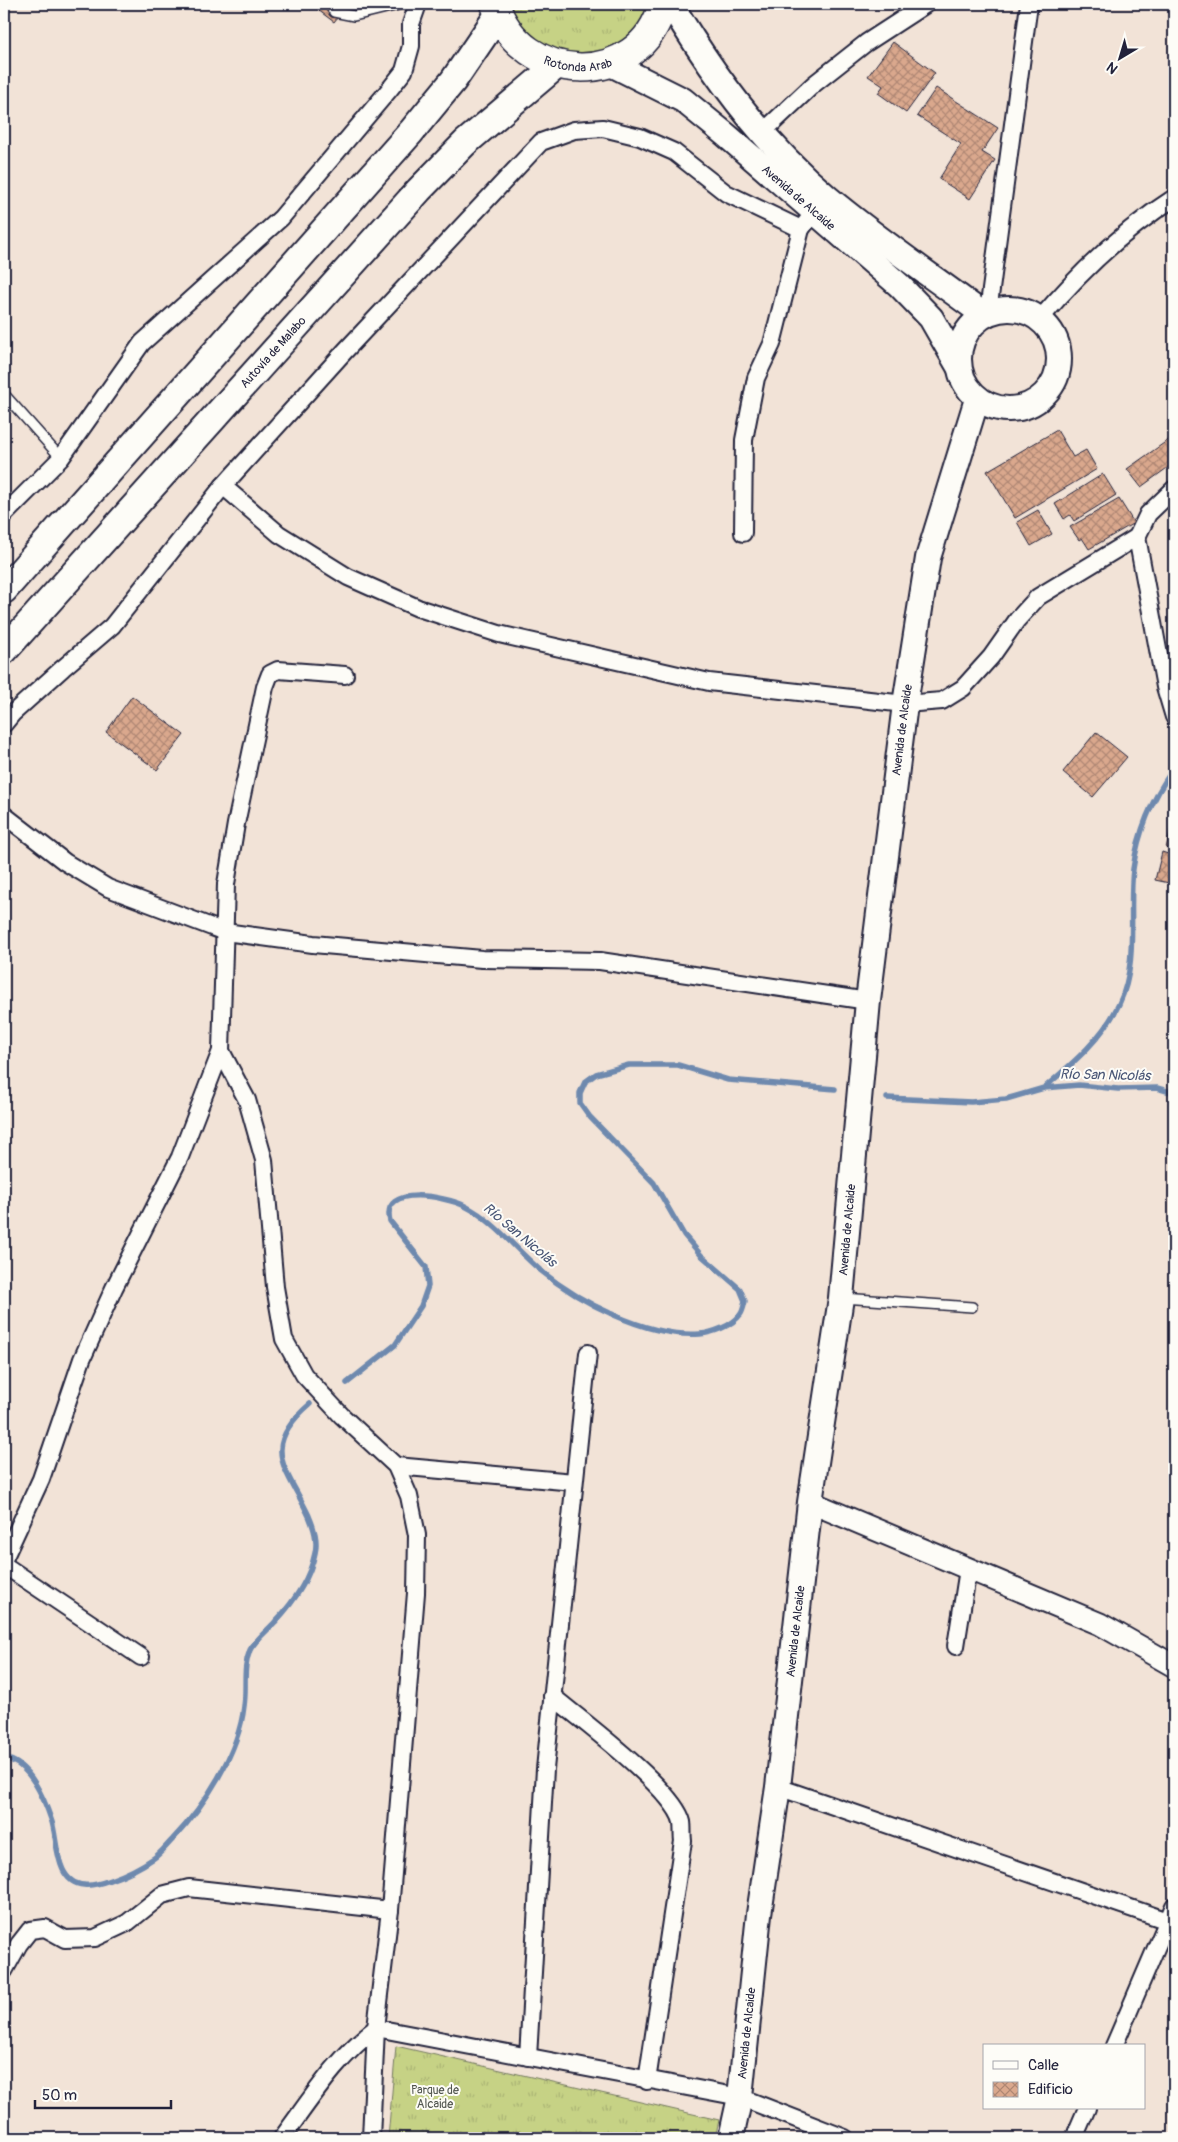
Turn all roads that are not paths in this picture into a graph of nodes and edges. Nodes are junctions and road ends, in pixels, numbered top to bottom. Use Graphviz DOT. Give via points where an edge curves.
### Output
graph roads {
  1 [pos="329,4"];
  2 [pos="403,4"];
  3 [pos="418,4"];
  4 [pos="663,4"];
  5 [pos="671,4"];
  6 [pos="926,4"];
  7 [pos="1029,4"];
  8 [pos="496,9"];
  9 [pos="609,63"];
  10 [pos="557,65"];
  11 [pos="763,132"];
  12 [pos="1174,198"];
  13 [pos="814,213"];
  14 [pos="986,314"];
  15 [pos="1040,319"];
  16 [pos="958,365"];
  17 [pos="4,394"];
  18 [pos="977,399"];
  19 [pos="61,458"];
  20 [pos="224,486"];
  21 [pos="1174,489"];
  22 [pos="4,515"];
  23 [pos="743,533"];
  24 [pos="1137,537"];
  25 [pos="4,590"];
  26 [pos="4,651"];
  27 [pos="345,675"];
  28 [pos="904,704"];
  29 [pos="1174,717"];
  30 [pos="4,724"];
  31 [pos="4,815"];
  32 [pos="225,932"];
  33 [pos="868,1001"];
  34 [pos="221,1051"];
  35 [pos="840,1298"];
  36 [pos="972,1308"];
  37 [pos="588,1353"];
  38 [pos="396,1466"];
  39 [pos="574,1482"];
  40 [pos="810,1502"];
  41 [pos="4,1559"];
  42 [pos="4,1565"];
  43 [pos="968,1569"];
  44 [pos="956,1646"];
  45 [pos="141,1657"];
  46 [pos="1174,1666"];
  47 [pos="552,1696"];
  48 [pos="778,1787"];
  49 [pos="390,1910"];
  50 [pos="1172,1916"];
  51 [pos="4,1971"];
  52 [pos="376,2028"];
  53 [pos="1115,2044"];
  54 [pos="528,2057"];
  55 [pos="647,2081"];
  56 [pos="740,2097"];
  57 [pos="1086,2110"];
  58 [pos="282,2138"];
  59 [pos="371,2138"];
  60 [pos="731,2138"];
  61 [pos="845,2138"];
  62 [pos="1074,2138"];
  1 -- 2 [label="lane" via="334,12 354,16"];
  3 -- 19 [label="street" via="411,24 411,46 404,71 281,218 142,343"];
  4 -- 9 [label="highway, Rotonda Arab" via="658,19 642,41"];
  5 -- 11 [label="main road, Avenida de Alcaide" via="722,82"];
  6 -- 11 [label="street" via="814,84"];
  7 -- 14 [label="street"];
  8 -- 10 [label="highway, Rotonda Arab" via="512,37 522,47"];
  8 -- 25 [label="main road" via="453,81 411,132"];
  9 -- 10 [label="highway, Rotonda Arab" via="583,68"];
  9 -- 13 [label="main road, Avenida de Alcaide" via="683,100"];
  10 -- 26 [label="main road, Autovía de Malabo" via="465,144 419,190"];
  11 -- 13 [label="main road, Avenida de Alcaide"];
  12 -- 15 [label="street" via="1103,251 1069,284"];
  13 -- 14 [label="main road, Avenida de Alcaide" via="887,245"];
  13 -- 16 [label="main road, Avenida de Alcaide" via="899,285 932,318"];
  13 -- 20 [label="street" via="726,193 674,152 640,137 603,128 574,130 541,142 515,166"];
  13 -- 23 [label="street" via="772,344 756,378 744,440"];
  14 -- 15 [label="main road" via="1015,309"];
  14 -- 16 [label="main road" via="968,328 960,345"];
  15 -- 18 [label="main road" via="1053,334 1059,353 1058,373 1049,391 1034,404 1015,410 995,408"];
  16 -- 18 [label="main road" via="964,384"];
  17 -- 19 [label="lane"];
  18 -- 28 [label="main road, Avenida de Alcaide" via="928,558"];
  19 -- 22 [label="street"];
  20 -- 28 [label="street" via="279,534 348,577 418,608 499,634 709,682"];
  20 -- 30 [label="street" via="112,626"];
  21 -- 24 [label="street" via="1148,514"];
  24 -- 28 [label="street" via="1038,597 963,688 942,701"];
  24 -- 29 [label="street" via="1164,687"];
  27 -- 32 [label="street" via="285,670 270,674 236,824 226,884"];
  28 -- 33 [label="main road, Avenida de Alcaide"];
  31 -- 32 [label="street" via="65,862 108,888"];
  32 -- 33 [label="street" via="313,944 482,959 600,961"];
  32 -- 34 [label="street"];
  33 -- 35 [label="main road, Avenida de Alcaide"];
  34 -- 38 [label="street" via="247,1100 264,1160 275,1287 284,1339 304,1376"];
  34 -- 41 [label="street" via="180,1157 82,1359 41,1479"];
  35 -- 36 [label="lane"];
  35 -- 40 [label="main road, Avenida de Alcaide"];
  37 -- 39 [label="street"];
  38 -- 39 [label="street"];
  38 -- 49 [label="street" via="409,1496 417,1545 416,1594"];
  39 -- 47 [label="street"];
  40 -- 43 [label="street"];
  40 -- 48 [label="main road, Avenida de Alcaide"];
  42 -- 45 [label="street"];
  43 -- 44 [label="street"];
  43 -- 46 [label="street" via="1100,1624"];
  47 -- 54 [label="street"];
  47 -- 55 [label="street" via="635,1765 668,1797 682,1820 683,1841"];
  48 -- 50 [label="street"];
  48 -- 56 [label="main road, Avenida de Alcaide" via="759,1914"];
  49 -- 51 [label="street" via="189,1888 162,1895 126,1923 95,1938 65,1939 45,1928 30,1930"];
  49 -- 52 [label="street"];
  50 -- 53 [label="street"];
  52 -- 54 [label="street"];
  52 -- 58 [label="street" via="339,2062"];
  52 -- 59 [label="street"];
  54 -- 55 [label="street"];
  55 -- 56 [label="street"];
  56 -- 60 [label="main road, Avenida de Alcaide"];
  56 -- 61 [label="street"];
  57 -- 62 [label="street"];
}
